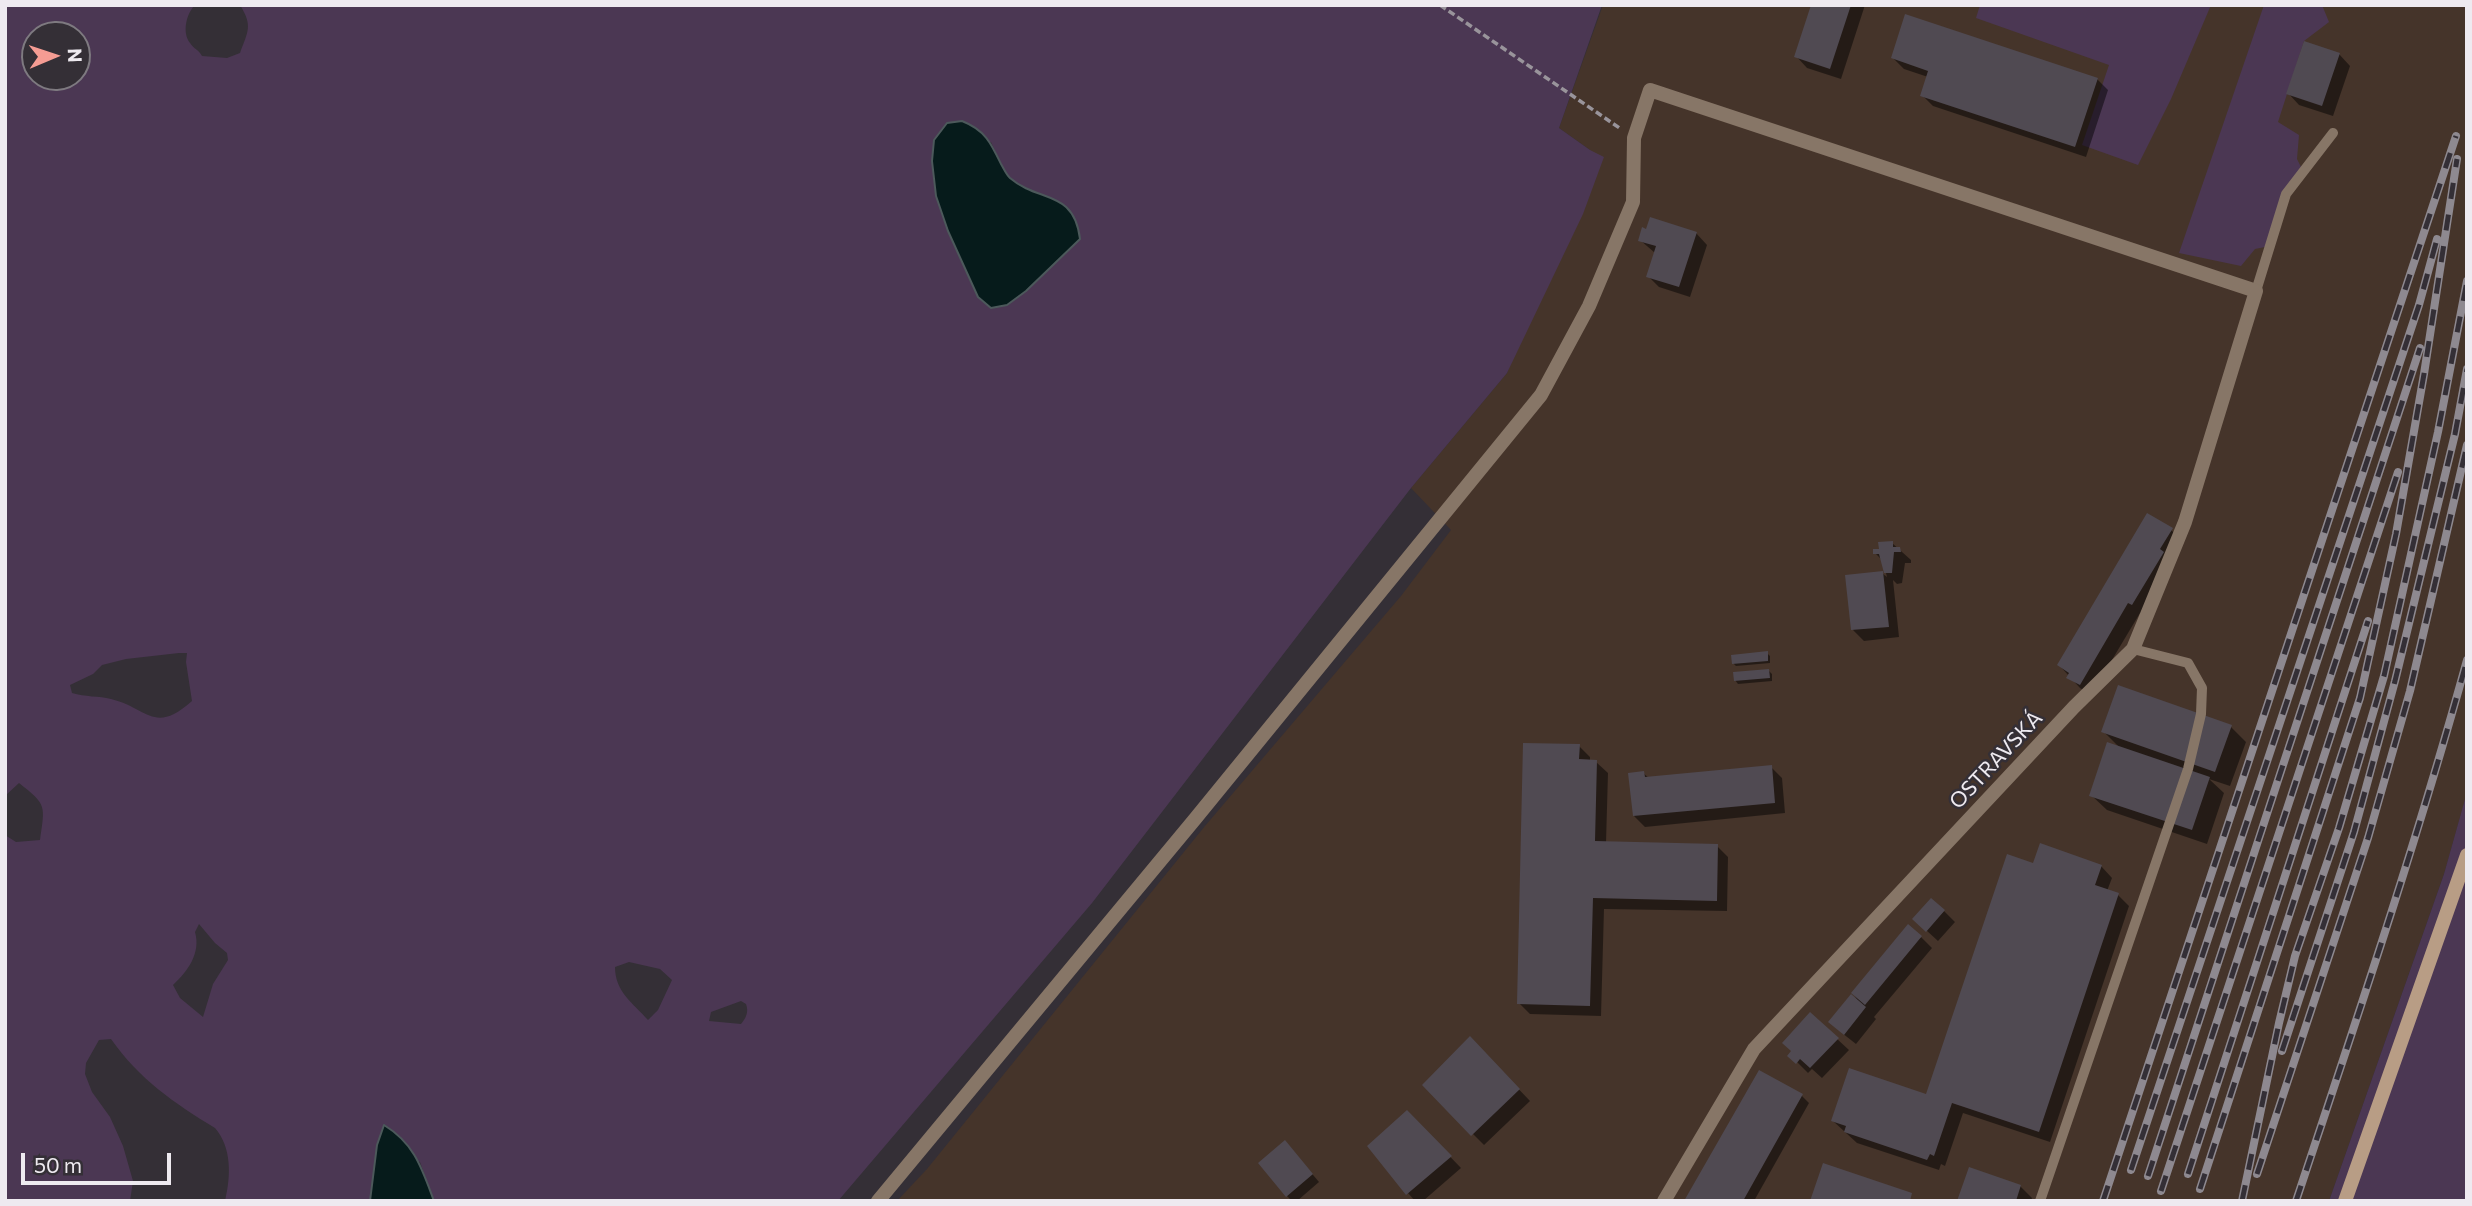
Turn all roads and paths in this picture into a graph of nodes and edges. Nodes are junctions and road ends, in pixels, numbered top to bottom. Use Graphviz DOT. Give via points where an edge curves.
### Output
graph roads {
  1 [pos="1440,5"];
  2 [pos="2333,133"];
  3 [pos="1634,138"];
  4 [pos="2256,291"];
  5 [pos="2133,649"];
  6 [pos="2467,855"];
  7 [pos="878,1201"];
  8 [pos="1664,1201"];
  9 [pos="2040,1201"];
  10 [pos="2345,1201"];
  1 -- 3 [label="path"];
  2 -- 4 [label="lane" via="2286,194"];
  3 -- 4 [label="street" via="1650,90"];
  3 -- 7 [label="street" via="1633,202 1589,306 1541,394"];
  4 -- 5 [label="street, OSTRAVSKÁ" via="2185,522"];
  5 -- 8 [label="street, OSTRAVSKÁ" via="1754,1049"];
  5 -- 9 [label="lane" via="2188,663 2202,688 2201,715 2188,769"];
  6 -- 10 [label="street"];
}
